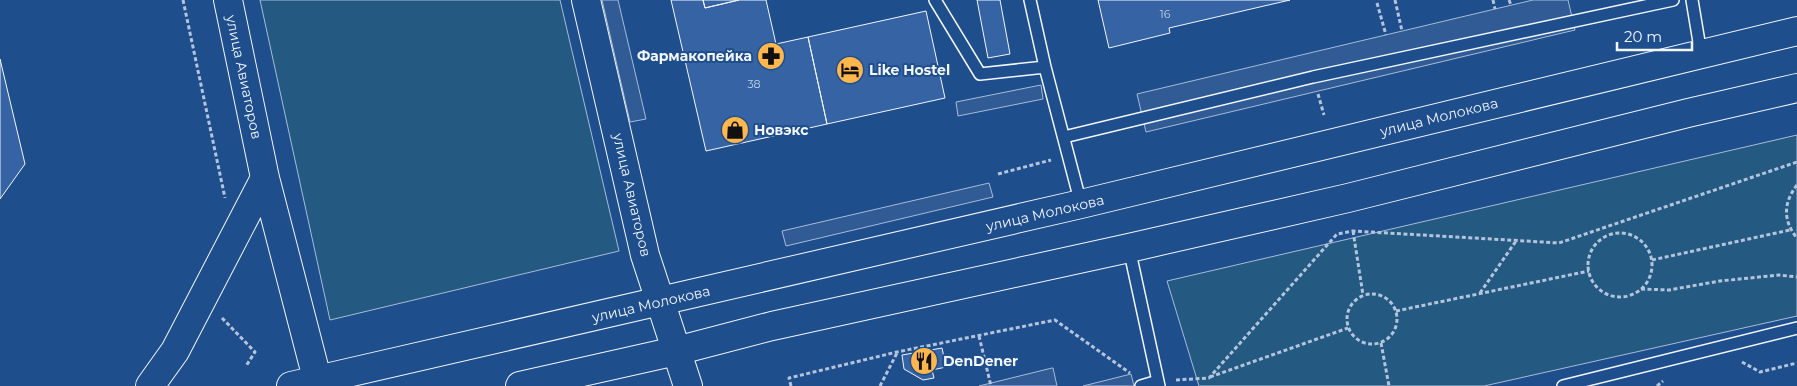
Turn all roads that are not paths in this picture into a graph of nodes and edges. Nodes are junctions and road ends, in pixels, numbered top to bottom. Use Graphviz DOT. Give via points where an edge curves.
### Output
graph roads {
  1 [pos="228,0"];
  2 [pos="586,0"];
  3 [pos="935,0"];
  4 [pos="1030,0"];
  5 [pos="1673,0"];
  6 [pos="1692,0"];
  7 [pos="1797,31"];
  8 [pos="1701,54"];
  9 [pos="1045,67"];
  10 [pos="1797,88"];
  11 [pos="1064,137"];
  12 [pos="265,178"];
  13 [pos="1081,204"];
  14 [pos="1129,248"];
  15 [pos="661,301"];
  16 [pos="1797,328"];
  17 [pos="676,351"];
  18 [pos="309,384"];
  19 [pos="1151,384"];
  20 [pos="150,386"];
  21 [pos="520,386"];
  22 [pos="688,386"];
  23 [pos="1563,386"];
  1 -- 12 [label="street, улица Авиаторов"];
  2 -- 15 [label="street, улица Авиаторов" via="645,255"];
  3 -- 9 [label="lane" via="980,74"];
  4 -- 9 [label="lane"];
  5 -- 11 [label="lane" via="1313,77"];
  6 -- 8 [label="lane"];
  7 -- 8 [label="street, улица Молокова"];
  8 -- 13 [label="street, улица Молокова"];
  9 -- 11 [label="lane"];
  10 -- 14 [label="street"];
  11 -- 13 [label="lane"];
  12 -- 18 [label="street, улица Авиаторов"];
  12 -- 20 [label="street" via="175,351"];
  13 -- 15 [label="street, улица Молокова"];
  14 -- 17 [label="street" via="772,326"];
  14 -- 19 [label="lane"];
  15 -- 17 [label="street, улица Авиаторов"];
  15 -- 18 [label="street, улица Молокова"];
  16 -- 23 [label="lane"];
  17 -- 21 [label="street"];
  17 -- 22 [label="street, улица Авиаторов"];
}
